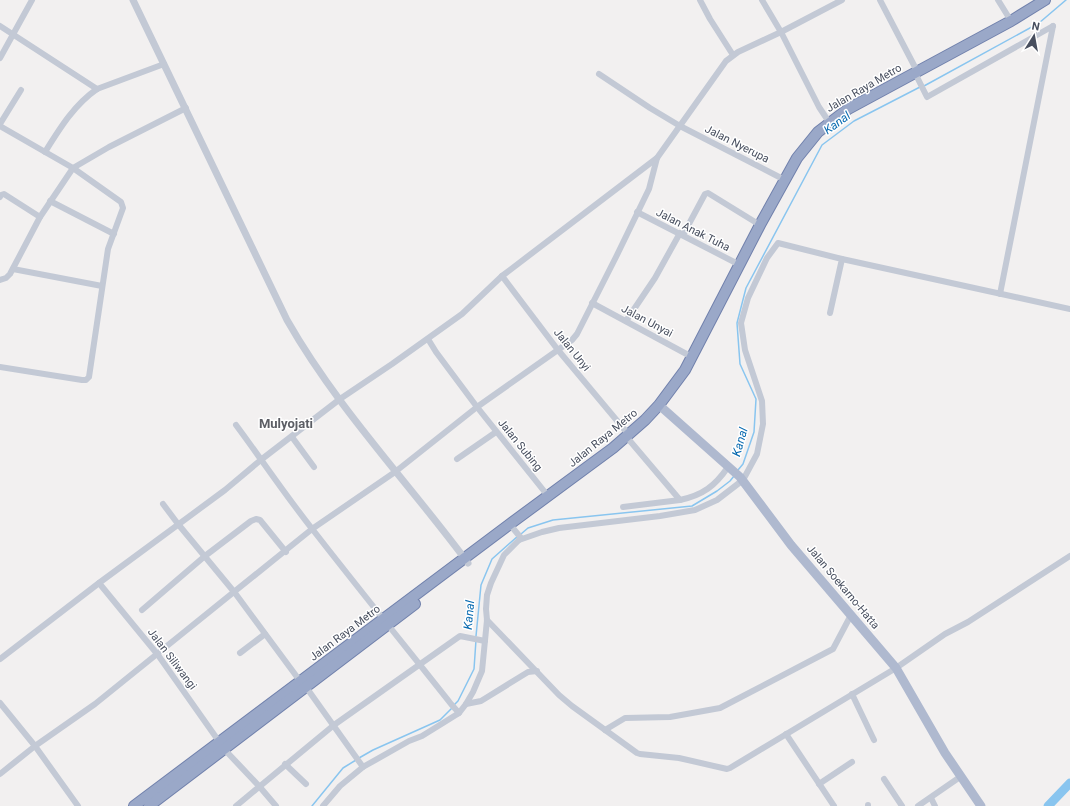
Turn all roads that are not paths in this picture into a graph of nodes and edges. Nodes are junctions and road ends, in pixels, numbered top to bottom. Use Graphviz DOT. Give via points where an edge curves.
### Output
graph roads {
  1 [pos="32,0"];
  2 [pos="133,0"];
  3 [pos="700,0"];
  4 [pos="762,0"];
  5 [pos="842,0"];
  6 [pos="880,0"];
  7 [pos="998,0"];
  8 [pos="1045,0"];
  9 [pos="1053,0"];
  10 [pos="1011,21"];
  11 [pos="0,26"];
  12 [pos="781,32"];
  13 [pos="13,34"];
  14 [pos="733,55"];
  15 [pos="0,58"];
  16 [pos="164,64"];
  17 [pos="599,74"];
  18 [pos="917,74"];
  19 [pos="97,89"];
  20 [pos="21,90"];
  21 [pos="186,108"];
  22 [pos="829,122"];
  23 [pos="0,125"];
  24 [pos="680,126"];
  25 [pos="45,152"];
  26 [pos="657,158"];
  27 [pos="73,168"];
  28 [pos="784,180"];
  29 [pos="0,197"];
  30 [pos="50,201"];
  31 [pos="637,212"];
  32 [pos="40,217"];
  33 [pos="760,225"];
  34 [pos="114,234"];
  35 [pos="682,234"];
  36 [pos="842,258"];
  37 [pos="740,265"];
  38 [pos="13,269"];
  39 [pos="502,276"];
  40 [pos="0,280"];
  41 [pos="102,286"];
  42 [pos="1000,294"];
  43 [pos="592,303"];
  44 [pos="1070,309"];
  45 [pos="830,313"];
  46 [pos="626,322"];
  47 [pos="428,339"];
  48 [pos="558,350"];
  49 [pos="692,357"];
  50 [pos="0,367"];
  51 [pos="340,399"];
  52 [pos="477,407"];
  53 [pos="661,407"];
  54 [pos="236,425"];
  55 [pos="496,432"];
  56 [pos="292,437"];
  57 [pos="630,438"];
  58 [pos="262,459"];
  59 [pos="457,459"];
  60 [pos="314,467"];
  61 [pos="730,468"];
  62 [pos="395,472"];
  63 [pos="741,479"];
  64 [pos="548,496"];
  65 [pos="680,500"];
  66 [pos="163,504"];
  67 [pos="623,507"];
  68 [pos="178,524"];
  69 [pos="513,528"];
  70 [pos="312,530"];
  71 [pos="520,538"];
  72 [pos="286,552"];
  73 [pos="205,556"];
  74 [pos="1070,556"];
  75 [pos="466,561"];
  76 [pos="99,583"];
  77 [pos="235,592"];
  78 [pos="142,610"];
  79 [pos="851,615"];
  80 [pos="487,620"];
  81 [pos="385,623"];
  82 [pos="265,634"];
  83 [pos="483,641"];
  84 [pos="240,653"];
  85 [pos="158,655"];
  86 [pos="0,659"];
  87 [pos="418,664"];
  88 [pos="896,668"];
  89 [pos="537,671"];
  90 [pos="303,684"];
  91 [pos="852,694"];
  92 [pos="0,703"];
  93 [pos="466,704"];
  94 [pos="457,711"];
  95 [pos="334,724"];
  96 [pos="605,730"];
  97 [pos="786,734"];
  98 [pos="874,740"];
  99 [pos="35,746"];
  100 [pos="222,746"];
  101 [pos="852,762"];
  102 [pos="285,764"];
  103 [pos="362,766"];
  104 [pos="0,774"];
  105 [pos="960,777"];
  106 [pos="884,778"];
  107 [pos="306,784"];
  108 [pos="819,784"];
  109 [pos="259,786"];
  110 [pos="931,798"];
  111 [pos="78,806"];
  112 [pos="134,806"];
  113 [pos="149,806"];
  114 [pos="236,806"];
  115 [pos="276,806"];
  116 [pos="323,806"];
  117 [pos="834,806"];
  118 [pos="902,806"];
  119 [pos="918,806"];
  120 [pos="935,806"];
  121 [pos="981,806"];
  1 -- 13 [label="street"];
  2 -- 16 [label="street"];
  3 -- 14 [label="street"];
  4 -- 12 [label="street"];
  5 -- 12 [label="street"];
  6 -- 18 [label="street"];
  7 -- 10 [label="street"];
  8 -- 10 [label="highway, Jalan Raya Metro"];
  9 -- 18 [label="highway" via="1031,16"];
  10 -- 18 [label="highway, Jalan Raya Metro"];
  11 -- 13 [label="street"];
  12 -- 14 [label="street"];
  12 -- 22 [label="street"];
  13 -- 15 [label="street"];
  13 -- 19 [label="street"];
  14 -- 24 [label="street" via="726,61"];
  16 -- 19 [label="street"];
  16 -- 21 [label="street"];
  17 -- 24 [label="street, Jalan Nyerupa"];
  18 -- 22 [label="highway, Jalan Raya Metro" via="854,106"];
  18 -- 42 [label="street" via="927,97 1053,26"];
  18 -- 53 [label="highway" via="850,112 822,135 802,159 697,359 677,390"];
  19 -- 25 [label="street" via="74,108"];
  20 -- 23 [label="street"];
  21 -- 27 [label="street"];
  21 -- 51 [label="street" via="287,320 305,352"];
  22 -- 28 [label="highway, Jalan Raya Metro" via="807,144"];
  23 -- 25 [label="street"];
  24 -- 26 [label="street"];
  24 -- 28 [label="street, Jalan Nyerupa"];
  25 -- 27 [label="street"];
  26 -- 31 [label="street" via="649,189"];
  26 -- 39 [label="street"];
  27 -- 30 [label="street"];
  27 -- 34 [label="street" via="121,202 123,211"];
  28 -- 33 [label="highway, Jalan Raya Metro"];
  29 -- 32 [label="street" via="4,194"];
  30 -- 32 [label="street"];
  30 -- 34 [label="street"];
  31 -- 35 [label="street, Jalan Anak Tuha"];
  31 -- 43 [label="street"];
  32 -- 38 [label="street"];
  33 -- 35 [label="street" via="708,192"];
  33 -- 37 [label="highway, Jalan Raya Metro"];
  34 -- 41 [label="street" via="108,249"];
  35 -- 37 [label="street, Jalan Anak Tuha"];
  35 -- 46 [label="street"];
  36 -- 42 [label="street"];
  36 -- 45 [label="street"];
  36 -- 63 [label="street" via="778,243 767,258 748,298 741,323 745,350 762,402 762,424 757,454"];
  37 -- 49 [label="highway, Jalan Raya Metro"];
  38 -- 40 [label="street" via="6,278"];
  38 -- 41 [label="street"];
  39 -- 47 [label="street" via="462,314"];
  39 -- 48 [label="street, Jalan Unyi"];
  41 -- 50 [label="street" via="87,379"];
  42 -- 44 [label="street"];
  43 -- 46 [label="street, Jalan Unyai"];
  43 -- 48 [label="street" via="575,337"];
  46 -- 49 [label="street, Jalan Unyai"];
  47 -- 51 [label="street"];
  47 -- 52 [label="street, Jalan Subing"];
  48 -- 52 [label="street"];
  48 -- 57 [label="street, Jalan Unyi"];
  49 -- 53 [label="highway, Jalan Raya Metro"];
  51 -- 56 [label="street"];
  51 -- 62 [label="street"];
  52 -- 55 [label="street, Jalan Subing"];
  52 -- 62 [label="street"];
  53 -- 57 [label="highway"];
  53 -- 61 [label="main road, Jalan Soekarno-Hatta"];
  54 -- 58 [label="street"];
  55 -- 59 [label="street"];
  55 -- 64 [label="street, Jalan Subing"];
  56 -- 58 [label="street"];
  56 -- 60 [label="street"];
  57 -- 64 [label="highway, Jalan Raya Metro"];
  57 -- 65 [label="street, Jalan Unyi"];
  57 -- 69 [label="highway" via="581,479"];
  58 -- 68 [label="street"];
  58 -- 70 [label="street"];
  61 -- 63 [label="main road, Jalan Soekarno-Hatta"];
  61 -- 65 [label="street" via="710,488 697,496"];
  62 -- 70 [label="street"];
  62 -- 75 [label="street"];
  63 -- 71 [label="street" via="717,500 695,510 559,528"];
  63 -- 79 [label="main road, Jalan Soekarno-Hatta" via="791,545"];
  64 -- 75 [label="highway, Jalan Raya Metro"];
  65 -- 67 [label="street"];
  66 -- 68 [label="street"];
  68 -- 73 [label="street"];
  68 -- 76 [label="street"];
  69 -- 71 [label="street"];
  69 -- 75 [label="highway"];
  70 -- 72 [label="street"];
  70 -- 81 [label="street"];
  71 -- 80 [label="street" via="504,555 495,572 487,595"];
  72 -- 73 [label="street" via="263,523 256,519"];
  72 -- 77 [label="street"];
  73 -- 77 [label="street"];
  73 -- 78 [label="street"];
  74 -- 88 [label="street" via="945,634"];
  75 -- 81 [label="highway"];
  76 -- 85 [label="street, Jalan Siliwangi"];
  76 -- 86 [label="street"];
  77 -- 82 [label="street"];
  77 -- 85 [label="street"];
  79 -- 88 [label="main road, Jalan Soekarno-Hatta"];
  79 -- 96 [label="street" via="833,649 720,708 670,716 625,718"];
  80 -- 83 [label="street"];
  80 -- 89 [label="street"];
  81 -- 87 [label="street"];
  81 -- 90 [label="highway"];
  82 -- 84 [label="street"];
  82 -- 90 [label="street"];
  83 -- 87 [label="street" via="460,636"];
  83 -- 93 [label="street" via="480,676"];
  85 -- 99 [label="street"];
  85 -- 100 [label="street, Jalan Siliwangi"];
  87 -- 94 [label="street"];
  87 -- 95 [label="street"];
  88 -- 91 [label="street"];
  88 -- 105 [label="main road, Jalan Soekarno-Hatta"];
  89 -- 93 [label="street" via="528,672 480,701"];
  89 -- 96 [label="street" via="559,694"];
  90 -- 95 [label="street"];
  90 -- 100 [label="highway"];
  91 -- 97 [label="street"];
  91 -- 98 [label="street"];
  92 -- 99 [label="street"];
  93 -- 94 [label="street"];
  94 -- 103 [label="street" via="422,736"];
  95 -- 102 [label="street"];
  95 -- 103 [label="street"];
  96 -- 97 [label="street" via="640,754 678,758 724,769 730,768"];
  97 -- 108 [label="street"];
  99 -- 104 [label="street"];
  99 -- 111 [label="street"];
  100 -- 109 [label="street, Jalan Siliwangi"];
  100 -- 112 [label="highway"];
  100 -- 113 [label="highway"];
  101 -- 108 [label="street"];
  102 -- 107 [label="street"];
  102 -- 109 [label="street"];
  103 -- 116 [label="street"];
  105 -- 110 [label="street"];
  105 -- 121 [label="main road, Jalan Soekarno-Hatta"];
  106 -- 118 [label="street"];
  108 -- 117 [label="street"];
  109 -- 114 [label="street"];
  109 -- 115 [label="street, Jalan Siliwangi"];
  110 -- 119 [label="street"];
  110 -- 120 [label="street"];
}
